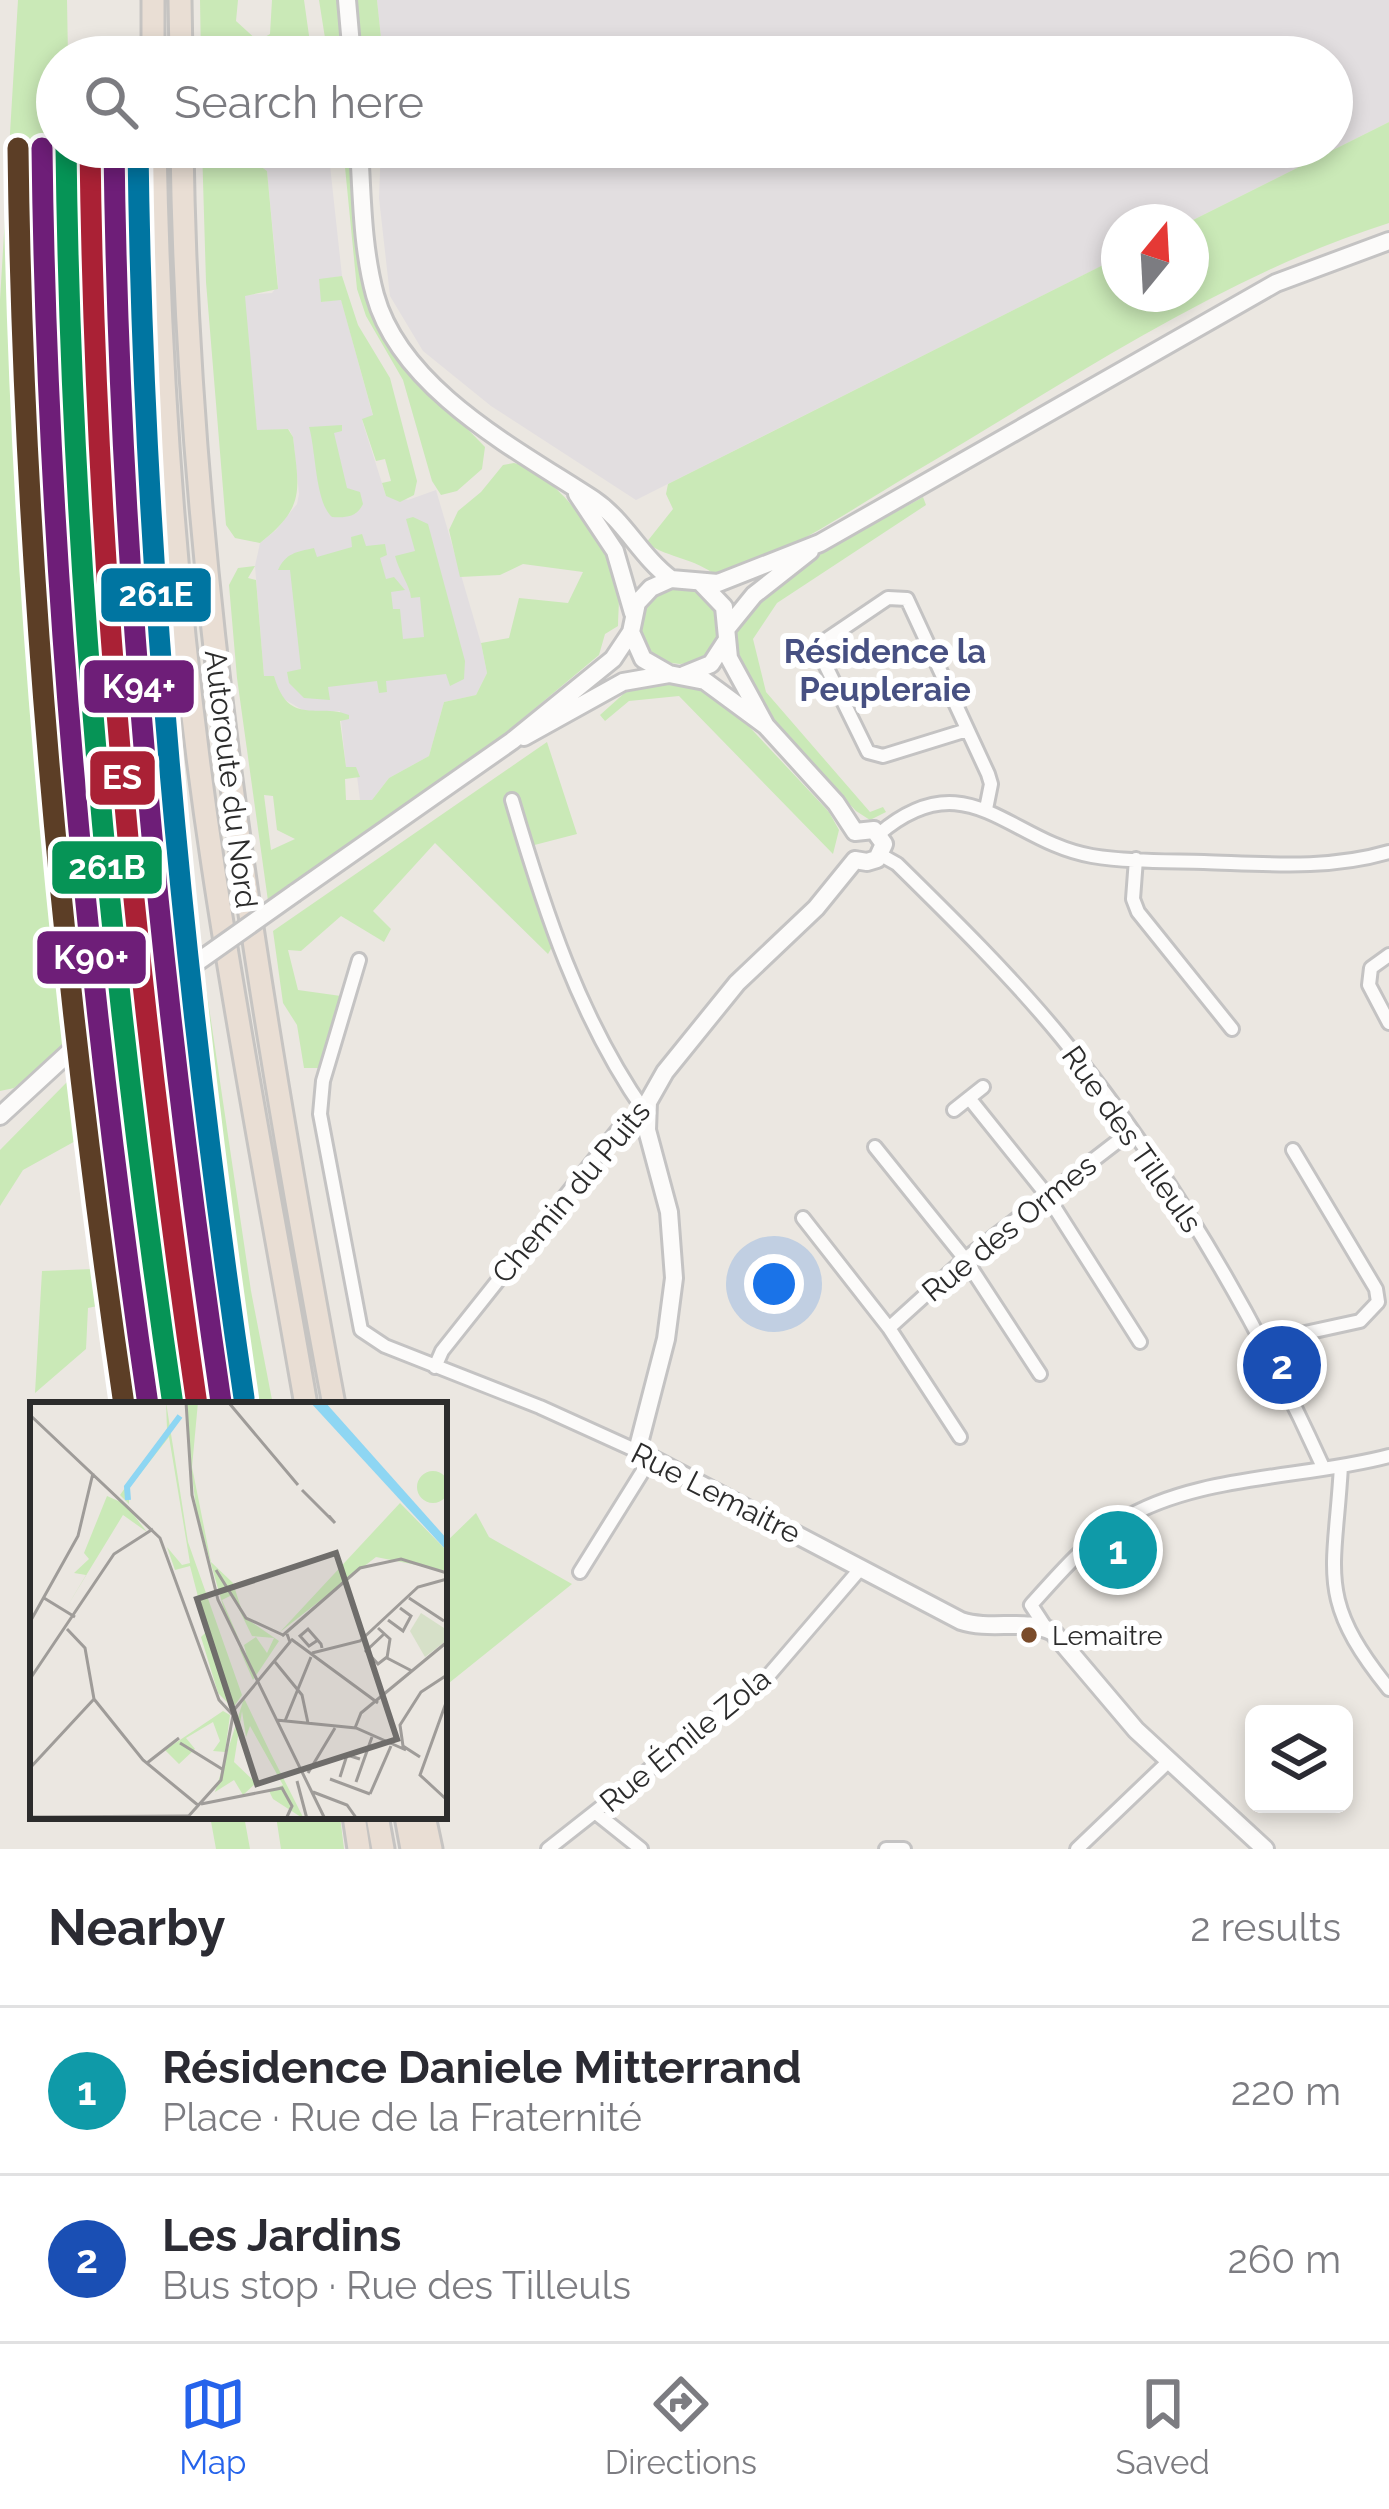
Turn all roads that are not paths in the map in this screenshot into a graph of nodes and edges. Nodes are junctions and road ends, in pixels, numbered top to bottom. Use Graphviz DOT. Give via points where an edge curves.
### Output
graph roads {
  1 [pos="153,0"];
  2 [pos="180,0"];
  3 [pos="347,0"];
  4 [pos="153,36"];
  5 [pos="181,36"];
  6 [pos="350,36"];
  7 [pos="156,168"];
  8 [pos="183,168"];
  9 [pos="361,168"];
  10 [pos="1389,241"];
  11 [pos="573,488"];
  12 [pos="820,543"];
  13 [pos="671,579"];
  14 [pos="702,584"];
  15 [pos="632,622"];
  16 [pos="728,633"];
  17 [pos="676,675"];
  18 [pos="766,726"];
  19 [pos="967,730"];
  20 [pos="512,741"];
  21 [pos="512,800"];
  22 [pos="986,809"];
  23 [pos="855,832"];
  24 [pos="879,833"];
  25 [pos="1389,852"];
  26 [pos="881,855"];
  27 [pos="1136,859"];
  28 [pos="855,860"];
  29 [pos="1389,955"];
  30 [pos="359,960"];
  31 [pos="1389,1023"];
  32 [pos="1232,1029"];
  33 [pos="983,1087"];
  34 [pos="969,1098"];
  35 [pos="954,1110"];
  36 [pos="645,1112"];
  37 [pos="1,1113"];
  38 [pos="1131,1131"];
  39 [pos="875,1147"];
  40 [pos="1294,1150"];
  41 [pos="1046,1194"];
  42 [pos="802,1217"];
  43 [pos="964,1259"];
  44 [pos="890,1328"];
  45 [pos="1139,1342"];
  46 [pos="1264,1342"];
  47 [pos="435,1366"];
  48 [pos="1040,1374"];
  49 [pos="305,1402"];
  50 [pos="337,1402"];
  51 [pos="960,1437"];
  52 [pos="644,1455"];
  53 [pos="1389,1456"];
  54 [pos="1341,1466"];
  55 [pos="1323,1468"];
  56 [pos="861,1568"];
  57 [pos="580,1572"];
  58 [pos="1046,1628"];
  59 [pos="1389,1689"];
  60 [pos="1169,1761"];
  61 [pos="596,1813"];
  62 [pos="352,1819"];
  63 [pos="378,1819"];
  64 [pos="407,1819"];
  65 [pos="425,1819"];
  66 [pos="356,1849"];
  67 [pos="383,1849"];
  68 [pos="412,1849"];
  69 [pos="430,1849"];
  70 [pos="548,1849"];
  71 [pos="640,1849"];
  72 [pos="886,1849"];
  73 [pos="904,1849"];
  74 [pos="1077,1849"];
  75 [pos="1265,1849"];
  1 -- 4 [label="highway"];
  2 -- 5 [label="highway"];
  3 -- 6 [label="street"];
  7 -- 49 [label="highway, Autoroute du Nord" via="165,404 191,695 215,883"];
  8 -- 50 [label="highway, Autoroute du Nord" via="194,430 239,859"];
  9 -- 11 [label="street" via="369,266 396,338 457,408"];
  10 -- 12 [label="street" via="1276,283"];
  11 -- 13 [label="street" via="614,517"];
  11 -- 15 [label="street" via="615,551"];
  12 -- 14 [label="street"];
  12 -- 16 [label="street" via="754,595"];
  13 -- 14 [label="street"];
  13 -- 15 [label="street" via="644,595"];
  14 -- 16 [label="street" via="724,607"];
  15 -- 17 [label="street" via="644,659"];
  15 -- 20 [label="street" via="613,659"];
  16 -- 17 [label="street" via="711,664"];
  16 -- 18 [label="street" via="729,658"];
  17 -- 18 [label="street" via="705,680"];
  17 -- 20 [label="street" via="614,685"];
  18 -- 23 [label="street"];
  19 -- 19 [label="street" via="907,599 889,598 820,644 868,752 883,756"];
  19 -- 22 [label="street" via="991,784"];
  20 -- 37 [label="street, bridge" via="109,1023"];
  21 -- 36 [label="street" via="555,941"];
  22 -- 24 [label="street" via="916,808"];
  22 -- 27 [label="street" via="1063,848"];
  23 -- 24 [label="street"];
  23 -- 28 [label="street" via="848,850"];
  24 -- 26 [label="street"];
  25 -- 27 [label="street" via="1304,866"];
  26 -- 28 [label="street"];
  26 -- 38 [label="street, Rue des Tilleuls" via="1018,989"];
  27 -- 32 [label="street" via="1134,905"];
  28 -- 36 [label="street, Chemin du Puits" via="736,983 665,1072"];
  29 -- 31 [label="street" via="1371,968 1369,985"];
  30 -- 47 [label="street, Rue Lemaitre" via="320,1114 361,1330"];
  33 -- 34 [label="street"];
  34 -- 35 [label="street"];
  34 -- 41 [label="street"];
  36 -- 47 [label="street, Chemin du Puits" via="626,1120"];
  36 -- 52 [label="street" via="669,1212 674,1278"];
  38 -- 41 [label="street, Rue des Ormes"];
  38 -- 46 [label="street, Rue des Tilleuls"];
  39 -- 43 [label="street"];
  40 -- 46 [label="street" via="1378,1302 1360,1321"];
  41 -- 43 [label="street, Rue des Ormes"];
  41 -- 45 [label="street"];
  42 -- 44 [label="street"];
  43 -- 44 [label="street, Rue des Ormes"];
  43 -- 48 [label="street"];
  44 -- 51 [label="street"];
  46 -- 55 [label="street, Rue des Tilleuls"];
  47 -- 52 [label="street, Rue Lemaitre"];
  52 -- 56 [label="street, Rue Lemaitre"];
  52 -- 57 [label="street"];
  53 -- 54 [label="street"];
  54 -- 55 [label="street"];
  54 -- 59 [label="street" via="1333,1586 1344,1623"];
  55 -- 58 [label="street" via="1170,1498 1119,1521 1031,1605"];
  56 -- 58 [label="street, Rue Lemaitre" via="975,1626"];
  56 -- 61 [label="street, Rue Émile Zola" via="769,1675"];
  58 -- 60 [label="street"];
  60 -- 74 [label="street"];
  60 -- 75 [label="street"];
  61 -- 70 [label="street, Rue Émile Zola"];
  61 -- 71 [label="street"];
  62 -- 66 [label="highway"];
  63 -- 67 [label="highway"];
  64 -- 68 [label="highway"];
  65 -- 69 [label="highway"];
  72 -- 73 [label="street"];
}
